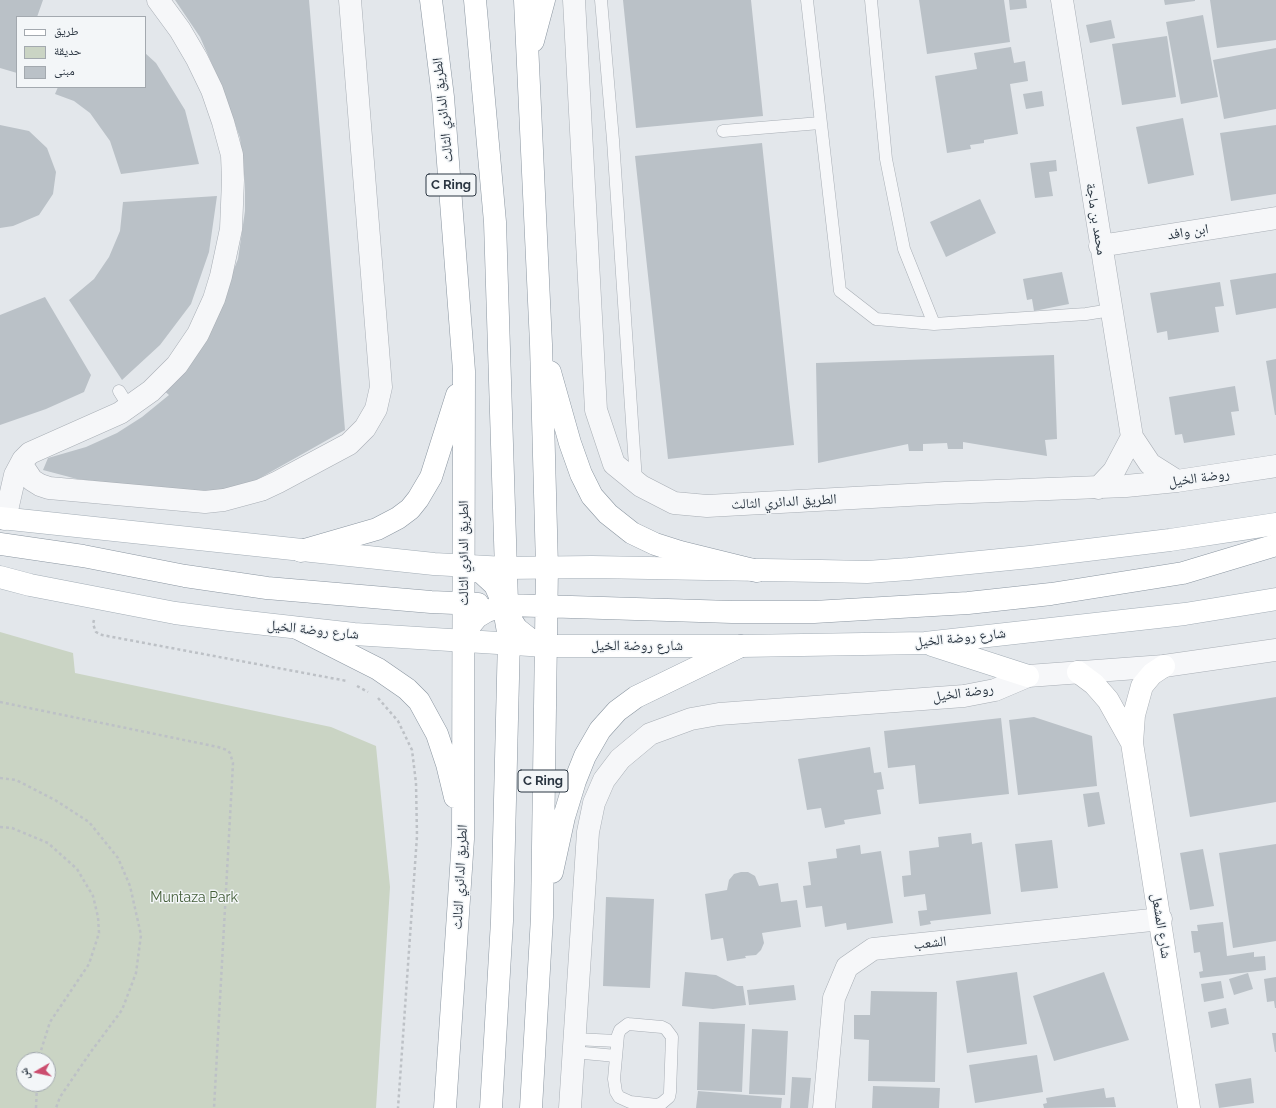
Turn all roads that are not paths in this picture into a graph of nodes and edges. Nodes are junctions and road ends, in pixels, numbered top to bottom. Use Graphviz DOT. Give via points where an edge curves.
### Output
graph roads {
  1 [pos="158,0"];
  2 [pos="350,0"];
  3 [pos="431,0"];
  4 [pos="475,0"];
  5 [pos="525,0"];
  6 [pos="544,0"];
  7 [pos="574,0"];
  8 [pos="601,0"];
  9 [pos="807,0"];
  10 [pos="870,0"];
  11 [pos="1062,0"];
  12 [pos="528,55"];
  13 [pos="820,123"];
  14 [pos="723,131"];
  15 [pos="1276,218"];
  16 [pos="1100,246"];
  17 [pos="1111,310"];
  18 [pos="934,324"];
  19 [pos="542,344"];
  20 [pos="464,371"];
  21 [pos="1132,437"];
  22 [pos="22,460"];
  23 [pos="1276,466"];
  24 [pos="636,481"];
  25 [pos="1177,481"];
  26 [pos="1098,488"];
  27 [pos="2,518"];
  28 [pos="1276,524"];
  29 [pos="0,544"];
  30 [pos="1276,545"];
  31 [pos="301,551"];
  32 [pos="464,566"];
  33 [pos="547,567"];
  34 [pos="505,568"];
  35 [pos="757,571"];
  36 [pos="0,578"];
  37 [pos="1276,599"];
  38 [pos="464,604"];
  39 [pos="505,604"];
  40 [pos="546,606"];
  41 [pos="297,628"];
  42 [pos="463,642"];
  43 [pos="925,643"];
  44 [pos="509,644"];
  45 [pos="546,646"];
  46 [pos="741,646"];
  47 [pos="1276,650"];
  48 [pos="1164,666"];
  49 [pos="1078,672"];
  50 [pos="1028,676"];
  51 [pos="1132,743"];
  52 [pos="463,839"];
  53 [pos="542,916"];
  54 [pos="1161,919"];
  55 [pos="617,1041"];
  56 [pos="574,1045"];
  57 [pos="616,1056"];
  58 [pos="445,1108"];
  59 [pos="491,1108"];
  60 [pos="531,1108"];
  61 [pos="570,1108"];
  62 [pos="824,1108"];
  63 [pos="1189,1108"];
  1 -- 22 [label="street" via="197,59 223,122 232,155 231,229 221,276 198,334 177,365 151,391 124,399 120,413 30,453"];
  2 -- 22 [label="street" via="381,387 376,409 365,428 349,444 261,490 224,500 205,502 49,488 32,480"];
  3 -- 20 [label="main road, الطريق الدائري الثالث / C Ring" via="443,96"];
  4 -- 34 [label="main road" via="495,222"];
  5 -- 12 [label="main road, C Ring"];
  6 -- 12 [label="main road"];
  7 -- 24 [label="street, الطريق الدائري الثالث" via="596,410 614,464"];
  8 -- 24 [label="lane"];
  9 -- 13 [label="lane"];
  10 -- 18 [label="lane" via="886,159 904,249"];
  11 -- 16 [label="street, محمد بن ماجة"];
  12 -- 19 [label="main road, C Ring"];
  13 -- 14 [label="lane"];
  13 -- 18 [label="lane" via="840,292 876,319"];
  15 -- 16 [label="street, ابن وافد"];
  16 -- 17 [label="street, محمد بن ماجة"];
  17 -- 18 [label="lane" via="1086,314"];
  17 -- 21 [label="street, محمد بن ماجة"];
  19 -- 33 [label="main road, C Ring"];
  19 -- 35 [label="main road" via="581,474 592,496 608,514 632,533 655,544"];
  20 -- 31 [label="main road" via="436,464 425,489 410,509 377,529"];
  20 -- 32 [label="main road, الطريق الدائري الثالث / C Ring"];
  21 -- 25 [label="street, محمد بن ماجة" via="1150,464"];
  21 -- 26 [label="street" via="1114,472"];
  22 -- 27 [label="street"];
  23 -- 25 [label="street, روضة الخيل"];
  24 -- 26 [label="street, الطريق الدائري الثالث" via="674,503 707,506 945,493"];
  25 -- 26 [label="street, روضة الخيل"];
  27 -- 31 [label="main road"];
  28 -- 35 [label="main road" via="1170,540 908,569 867,572"];
  29 -- 38 [label="main road" via="267,588"];
  30 -- 40 [label="main road" via="1215,565 1176,574 1052,594 968,603 814,612"];
  31 -- 32 [label="main road"];
  32 -- 34 [label="main road"];
  32 -- 38 [label="main road, الطريق الدائري الثالث / C Ring"];
  32 -- 39 [label="main road" via="490,578"];
  33 -- 34 [label="main road"];
  33 -- 35 [label="main road"];
  33 -- 39 [label="main road" via="542,583 533,595"];
  33 -- 40 [label="main road, C Ring"];
  34 -- 39 [label="main road"];
  36 -- 41 [label="main road, شارع روضة الخيل" via="175,613"];
  37 -- 43 [label="main road, شارع روضة الخيل" via="1185,614"];
  38 -- 39 [label="main road"];
  38 -- 42 [label="main road, الطريق الدائري الثالث / C Ring"];
  39 -- 40 [label="main road"];
  39 -- 42 [label="main road" via="477,617 468,628"];
  39 -- 44 [label="main road"];
  39 -- 45 [label="main road" via="517,630"];
  40 -- 45 [label="main road, C Ring"];
  41 -- 42 [label="main road, شارع روضة الخيل"];
  41 -- 52 [label="main road" via="389,675 419,701 437,734 447,764"];
  42 -- 44 [label="main road, شارع روضة الخيل"];
  42 -- 52 [label="main road, الطريق الدائري الثالث / C Ring"];
  43 -- 46 [label="main road, شارع روضة الخيل"];
  43 -- 50 [label="main road"];
  44 -- 45 [label="main road, شارع روضة الخيل"];
  44 -- 59 [label="main road" via="502,922"];
  45 -- 46 [label="main road, شارع روضة الخيل"];
  45 -- 53 [label="main road, C Ring"];
  46 -- 53 [label="main road" via="636,697 617,711 600,730 585,756 575,781 564,817"];
  47 -- 48 [label="street, روضة الخيل"];
  48 -- 49 [label="street, روضة الخيل"];
  48 -- 51 [label="main road, شارع المشعل" via="1152,674 1142,686 1134,715"];
  49 -- 50 [label="street, روضة الخيل"];
  49 -- 51 [label="main road, شارع المشعل" via="1108,700"];
  50 -- 56 [label="street, روضة الخيل" via="995,690 964,696 719,714 691,719 650,734 620,759 604,780 594,803 588,832"];
  51 -- 54 [label="main road, شارع المشعل"];
  52 -- 58 [label="main road, الطريق الدائري الثالث / C Ring"];
  53 -- 60 [label="main road, C Ring"];
  54 -- 62 [label="street, الشعب" via="873,950 847,968 834,998"];
  54 -- 63 [label="main road, شارع المشعل"];
  55 -- 56 [label="lane"];
  55 -- 57 [label="lane"];
  55 -- 57 [label="lane" via="620,1030 628,1024 662,1027 670,1032 673,1042 670,1092 666,1101 652,1105 630,1102 619,1097 613,1086"];
  56 -- 57 [label="lane"];
  56 -- 61 [label="street"];
}
